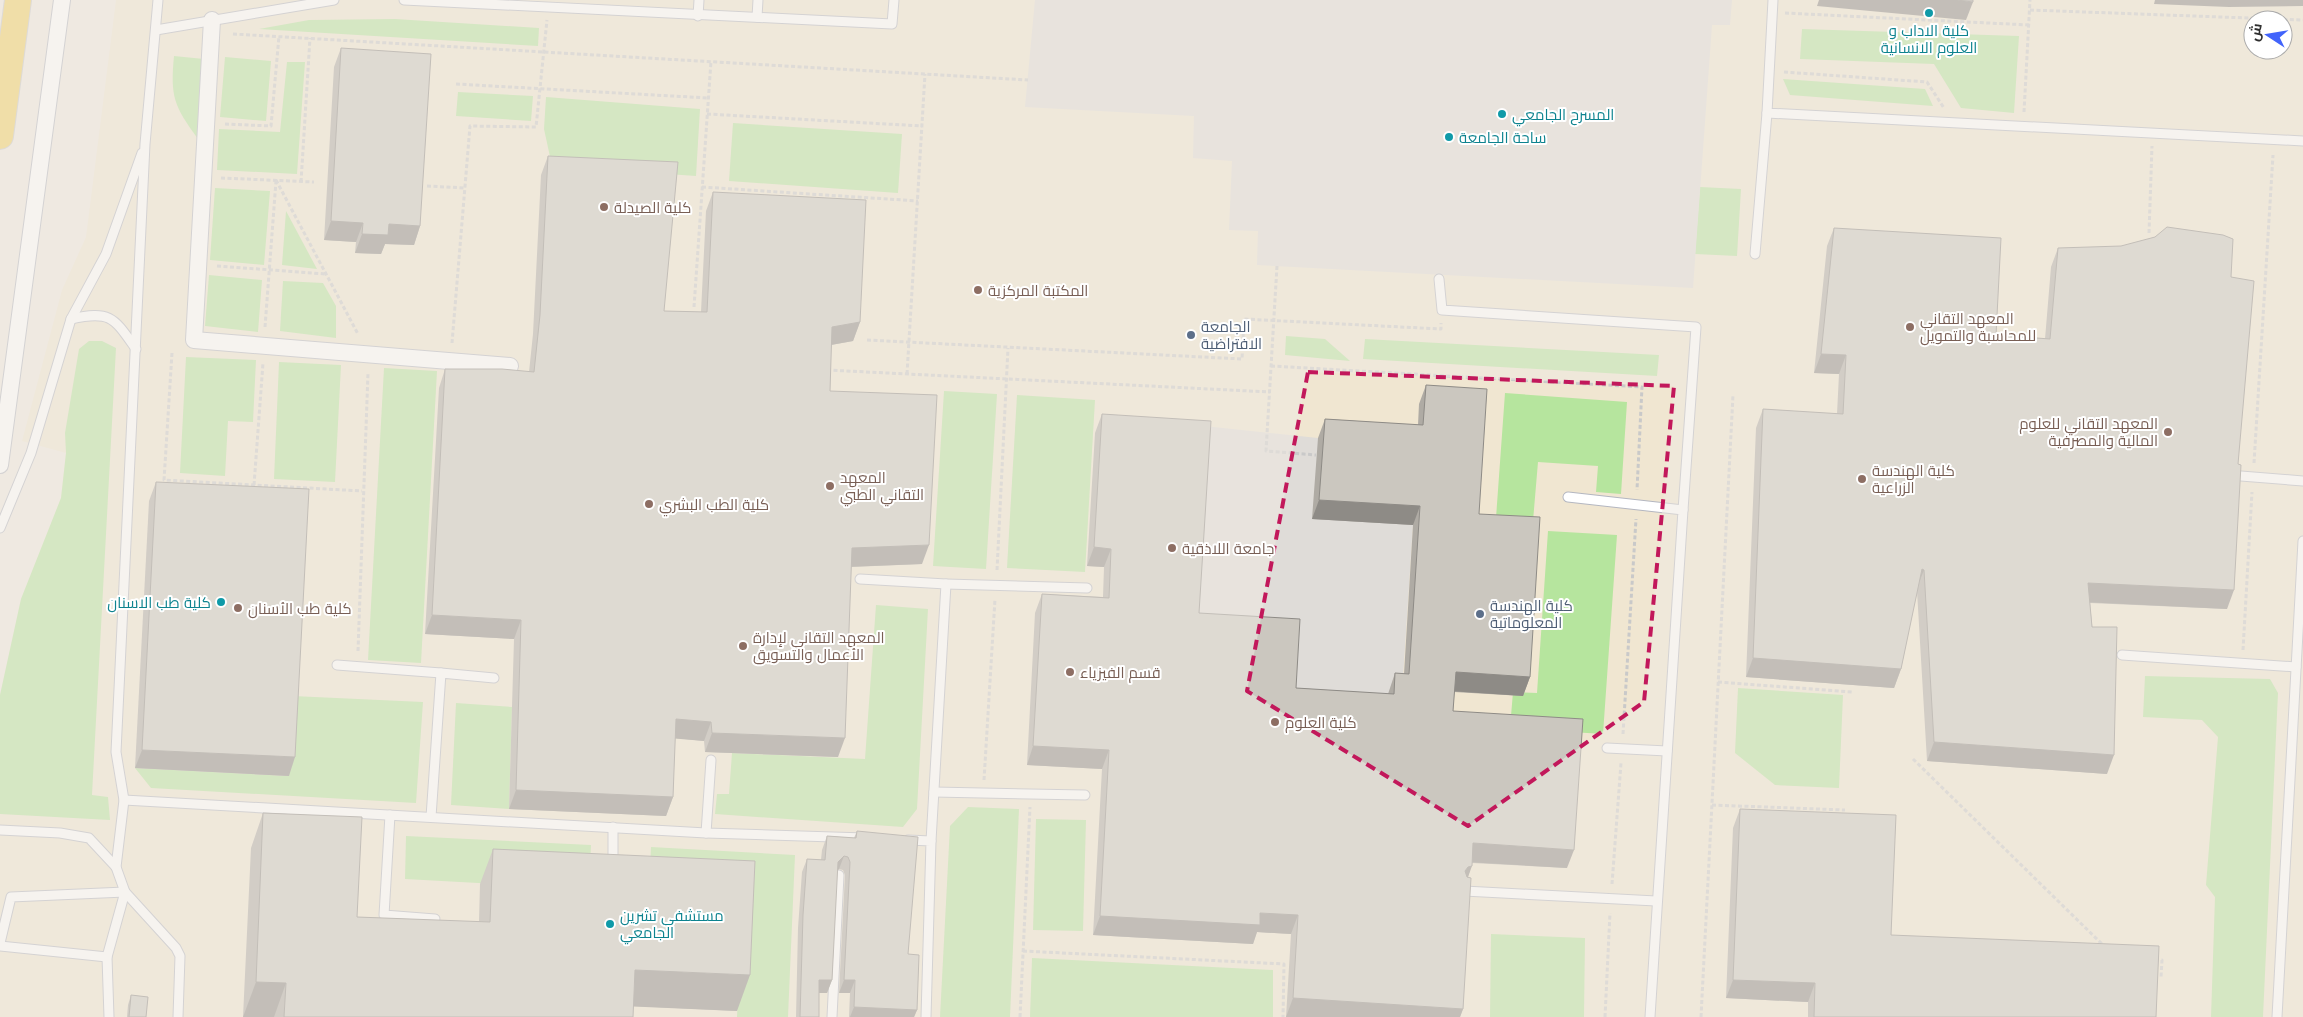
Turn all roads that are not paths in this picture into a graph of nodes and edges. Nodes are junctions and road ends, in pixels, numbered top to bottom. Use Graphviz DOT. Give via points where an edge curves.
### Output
graph roads {
  1 [pos="18,0"];
  2 [pos="62,0"];
  3 [pos="158,0"];
  4 [pos="334,0"];
  5 [pos="404,0"];
  6 [pos="699,0"];
  7 [pos="758,0"];
  8 [pos="894,0"];
  9 [pos="1773,0"];
  10 [pos="548,4"];
  11 [pos="698,16"];
  12 [pos="757,18"];
  13 [pos="212,26"];
  14 [pos="156,30"];
  15 [pos="1767,113"];
  16 [pos="0,136"];
  17 [pos="2303,141"];
  18 [pos="145,144"];
  19 [pos="1755,254"];
  20 [pos="1439,279"];
  21 [pos="71,319"];
  22 [pos="136,349"];
  23 [pos="510,366"];
  24 [pos="0,465"];
  25 [pos="2241,476"];
  26 [pos="2303,481"];
  27 [pos="1568,497"];
  28 [pos="1683,510"];
  29 [pos="0,528"];
  30 [pos="2303,541"];
  31 [pos="860,578"];
  32 [pos="946,584"];
  33 [pos="1086,588"];
  34 [pos="2122,655"];
  35 [pos="337,665"];
  36 [pos="2296,667"];
  37 [pos="441,672"];
  38 [pos="494,678"];
  39 [pos="1607,748"];
  40 [pos="1667,751"];
  41 [pos="711,760"];
  42 [pos="934,792"];
  43 [pos="1085,795"];
  44 [pos="124,800"];
  45 [pos="390,815"];
  46 [pos="432,817"];
  47 [pos="613,827"];
  48 [pos="0,830"];
  49 [pos="706,833"];
  50 [pos="873,839"];
  51 [pos="902,840"];
  52 [pos="931,841"];
  53 [pos="116,867"];
  54 [pos="613,875"];
  55 [pos="839,875"];
  56 [pos="1464,891"];
  57 [pos="125,892"];
  58 [pos="1656,901"];
  59 [pos="434,918"];
  60 [pos="0,945"];
  61 [pos="107,957"];
  62 [pos="109,1017"];
  63 [pos="178,1017"];
  64 [pos="832,1017"];
  65 [pos="926,1017"];
  66 [pos="1650,1017"];
  67 [pos="2277,1017"];
  1 -- 16 [label="main road"];
  2 -- 24 [label="street"];
  3 -- 14 [label="lane"];
  4 -- 13 [label="lane"];
  5 -- 10 [label="lane"];
  6 -- 11 [label="lane"];
  7 -- 12 [label="lane"];
  8 -- 12 [label="lane" via="892,24"];
  9 -- 15 [label="lane"];
  10 -- 11 [label="lane"];
  11 -- 12 [label="lane"];
  13 -- 14 [label="lane"];
  13 -- 23 [label="street" via="194,340"];
  14 -- 18 [label="lane"];
  15 -- 17 [label="lane"];
  15 -- 19 [label="lane"];
  18 -- 21 [label="lane" via="106,254"];
  18 -- 22 [label="lane"];
  20 -- 28 [label="lane" via="1442,310 1696,327"];
  21 -- 22 [label="lane" via="93,314 116,321"];
  21 -- 29 [label="lane" via="31,453"];
  22 -- 44 [label="lane" via="116,752"];
  25 -- 26 [label="lane"];
  27 -- 28 [label="lane"];
  28 -- 40 [label="lane"];
  30 -- 36 [label="lane"];
  31 -- 32 [label="lane"];
  32 -- 33 [label="lane"];
  32 -- 42 [label="lane"];
  34 -- 36 [label="lane"];
  35 -- 37 [label="lane"];
  36 -- 67 [label="lane"];
  37 -- 38 [label="lane"];
  37 -- 46 [label="lane"];
  39 -- 40 [label="lane"];
  40 -- 58 [label="lane"];
  41 -- 49 [label="lane"];
  42 -- 43 [label="lane"];
  42 -- 52 [label="lane"];
  44 -- 45 [label="lane"];
  44 -- 53 [label="lane"];
  45 -- 46 [label="lane"];
  45 -- 59 [label="lane" via="384,915"];
  46 -- 47 [label="lane"];
  47 -- 49 [label="lane"];
  47 -- 54 [label="lane"];
  48 -- 53 [label="lane" via="88,838"];
  49 -- 50 [label="lane"];
  51 -- 52 [label="lane"];
  52 -- 65 [label="lane"];
  53 -- 57 [label="lane"];
  55 -- 64 [label="lane"];
  56 -- 58 [label="lane"];
  57 -- 60 [label="lane" via="11,897"];
  57 -- 61 [label="lane"];
  57 -- 63 [label="lane" via="180,956"];
  58 -- 66 [label="lane"];
  60 -- 61 [label="lane"];
  61 -- 62 [label="lane"];
}
